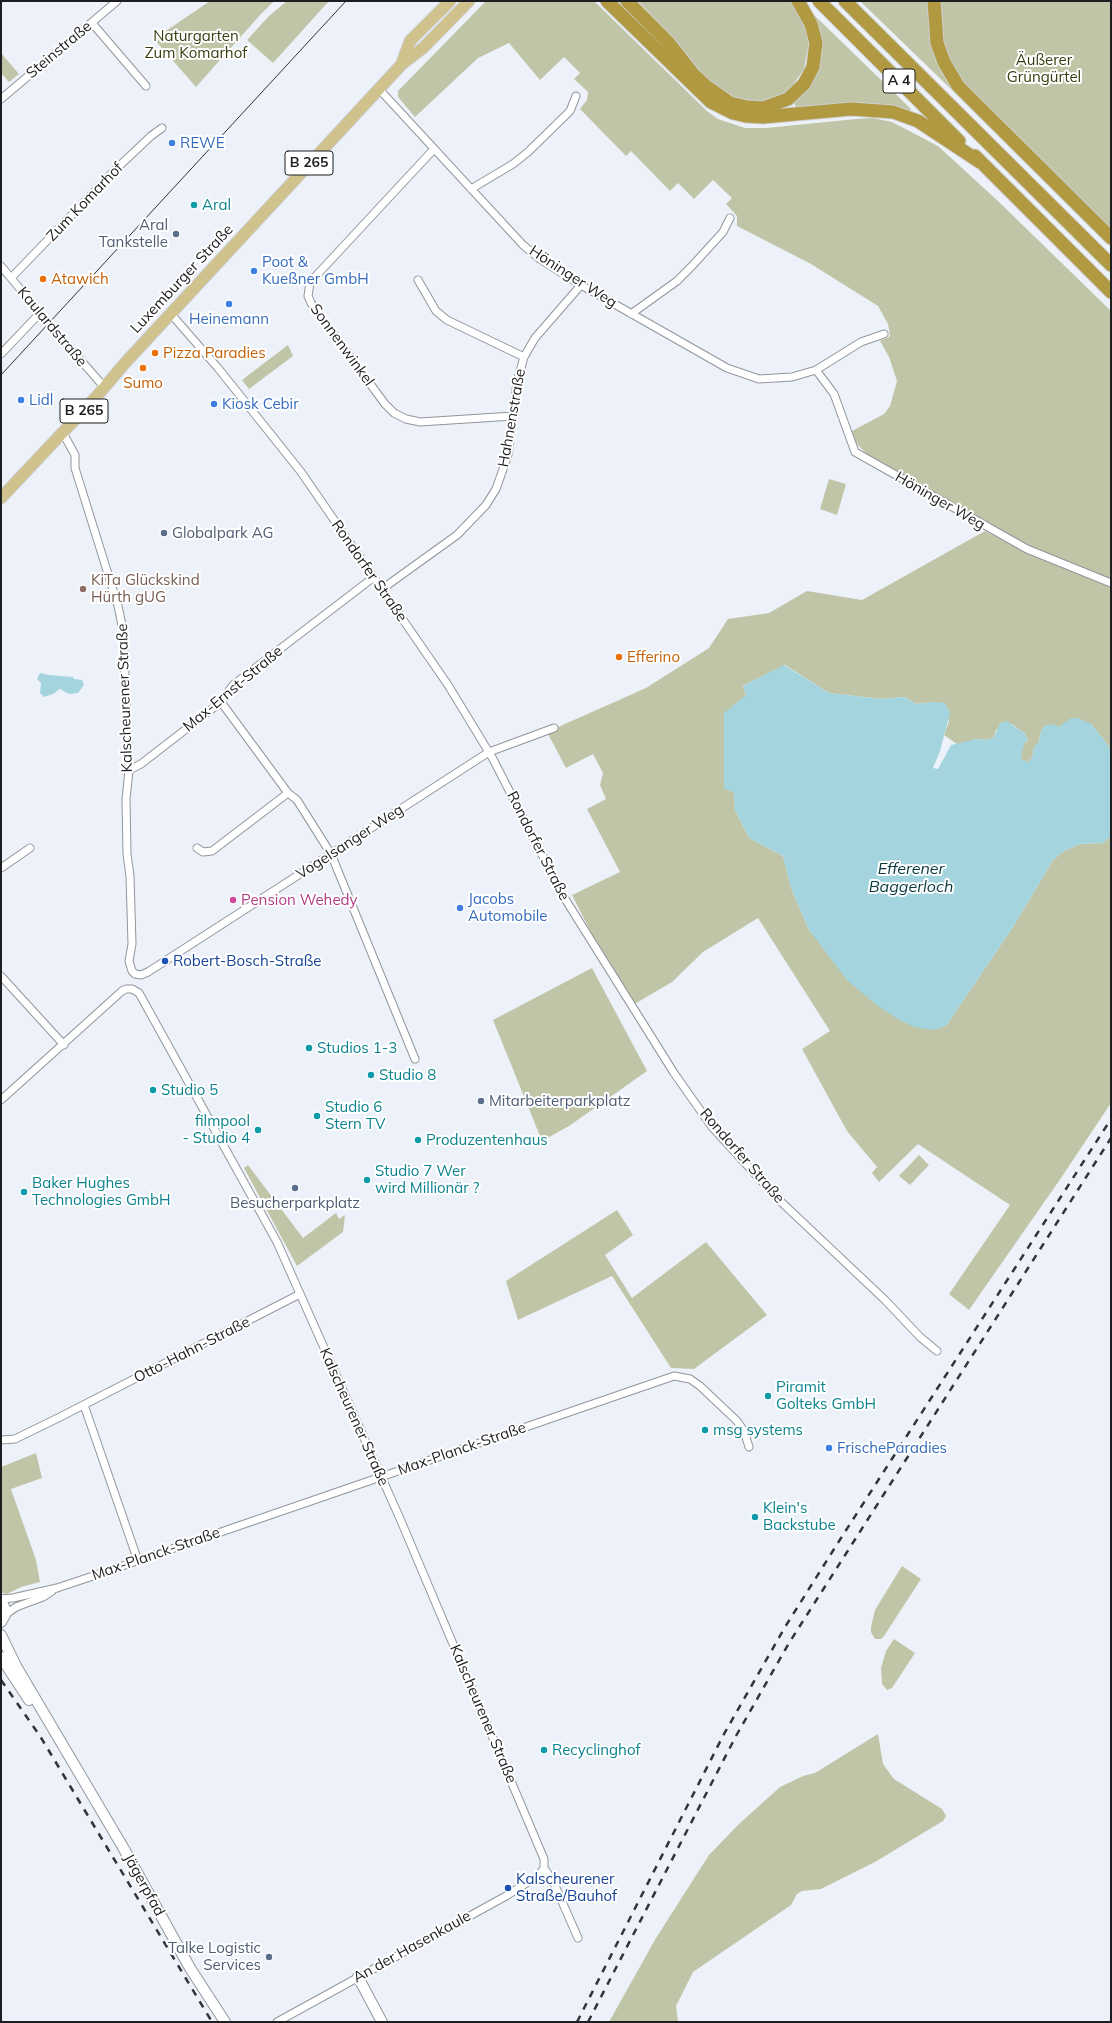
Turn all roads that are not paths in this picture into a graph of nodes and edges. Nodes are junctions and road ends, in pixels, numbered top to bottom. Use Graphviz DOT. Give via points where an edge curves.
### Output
graph roads {
  1 [pos="118,1"];
  2 [pos="450,1"];
  3 [pos="469,1"];
  4 [pos="608,1"];
  5 [pos="626,1"];
  6 [pos="798,1"];
  7 [pos="819,1"];
  8 [pos="845,1"];
  9 [pos="934,1"];
  10 [pos="92,23"];
  11 [pos="402,64"];
  12 [pos="146,86"];
  13 [pos="379,89"];
  14 [pos="576,96"];
  15 [pos="1,99"];
  16 [pos="162,128"];
  17 [pos="434,149"];
  18 [pos="980,162"];
  19 [pos="471,189"];
  20 [pos="730,218"];
  21 [pos="1111,238"];
  22 [pos="1111,265"];
  23 [pos="1,266"];
  24 [pos="11,278"];
  25 [pos="418,280"];
  26 [pos="580,285"];
  27 [pos="1111,292"];
  28 [pos="40,313"];
  29 [pos="171,314"];
  30 [pos="631,314"];
  31 [pos="884,334"];
  32 [pos="1,354"];
  33 [pos="524,357"];
  34 [pos="816,370"];
  35 [pos="105,388"];
  36 [pos="513,416"];
  37 [pos="63,433"];
  38 [pos="1,498"];
  39 [pos="374,577"];
  40 [pos="1111,583"];
  41 [pos="382,589"];
  42 [pos="221,702"];
  43 [pos="554,728"];
  44 [pos="489,752"];
  45 [pos="128,770"];
  46 [pos="288,793"];
  47 [pos="30,848"];
  48 [pos="196,848"];
  49 [pos="332,854"];
  50 [pos="1,868"];
  51 [pos="132,971"];
  52 [pos="1,976"];
  53 [pos="64,1045"];
  54 [pos="415,1059"];
  55 [pos="1,1100"];
  56 [pos="300,1294"];
  57 [pos="938,1351"];
  58 [pos="84,1405"];
  59 [pos="1,1440"];
  60 [pos="749,1447"];
  61 [pos="380,1477"];
  62 [pos="138,1561"];
  63 [pos="56,1588"];
  64 [pos="1,1599"];
  65 [pos="3,1619"];
  66 [pos="1,1635"];
  67 [pos="1,1657"];
  68 [pos="63,1749"];
  69 [pos="544,1868"];
  70 [pos="578,1938"];
  71 [pos="358,1977"];
  72 [pos="224,2022"];
  73 [pos="277,2022"];
  74 [pos="382,2022"];
  1 -- 10 [label="street, Steinstraße"];
  2 -- 11 [label="main road, Luxemburger Straße / B 265" via="410,41"];
  3 -- 11 [label="main road, Luxemburger Straße / B 265" via="423,48"];
  4 -- 18 [label="highway" via="711,102 732,113 763,117 851,109 893,112 918,121"];
  5 -- 6 [label="highway" via="668,42 694,75 712,91 730,103 763,108 788,99 804,84 813,67 816,43 811,24"];
  7 -- 18 [label="highway, A 4"];
  8 -- 22 [label="highway, A 4"];
  9 -- 21 [label="highway" via="937,43 944,62 958,86"];
  10 -- 12 [label="street"];
  10 -- 15 [label="street, Steinstraße"];
  11 -- 13 [label="main road, Luxemburger Straße / B 265"];
  13 -- 17 [label="street, Höninger Weg"];
  13 -- 29 [label="main road, Luxemburger Straße / B 265"];
  14 -- 19 [label="street" via="570,111 528,152"];
  16 -- 24 [label="street, Zum Komarhof" via="115,170"];
  17 -- 19 [label="street, Höninger Weg"];
  17 -- 36 [label="street, Sonnenwinkel" via="314,278 310,283 308,296 394,413 420,422"];
  18 -- 27 [label="highway, A 4"];
  19 -- 26 [label="street, Höninger Weg" via="523,245"];
  20 -- 30 [label="street" via="723,232 677,281"];
  23 -- 24 [label="street, Kaulardstraße"];
  24 -- 28 [label="street, Kaulardstraße"];
  25 -- 33 [label="street" via="441,316"];
  26 -- 30 [label="street, Höninger Weg"];
  26 -- 33 [label="street, Hahnenstraße" via="535,338"];
  28 -- 32 [label="street"];
  28 -- 35 [label="street, Kaulardstraße"];
  29 -- 35 [label="main road, Luxemburger Straße / B 265" via="120,368"];
  29 -- 39 [label="street, Rondorfer Straße" via="218,368 291,460"];
  30 -- 34 [label="street, Höninger Weg" via="692,350 744,375 759,379 777,379"];
  31 -- 34 [label="street, Höninger Weg" via="861,342"];
  33 -- 36 [label="street, Hahnenstraße"];
  34 -- 40 [label="street, Höninger Weg" via="834,394 855,452 1026,549"];
  35 -- 37 [label="main road, Luxemburger Straße / B 265"];
  36 -- 41 [label="street, Hahnenstraße" via="508,455 502,474 486,505 457,535"];
  37 -- 38 [label="main road, Luxemburger Straße / B 265"];
  37 -- 45 [label="street, Kalscheurener Straße" via="74,451 75,468 121,614 126,662"];
  39 -- 41 [label="street, Rondorfer Straße"];
  39 -- 42 [label="street, Max-Ernst-Straße" via="233,685"];
  41 -- 44 [label="street, Rondorfer Straße" via="459,702"];
  42 -- 45 [label="street, Max-Ernst-Straße" via="141,764"];
  42 -- 46 [label="street"];
  43 -- 44 [label="street, Vogelsanger Weg"];
  44 -- 49 [label="street, Vogelsanger Weg"];
  44 -- 57 [label="street, Rondorfer Straße" via="566,901 670,1066 712,1127 777,1198 885,1300 920,1337"];
  45 -- 51 [label="street, Kalscheurener Straße" via="127,854 132,944 129,961"];
  46 -- 48 [label="street" via="212,851 203,852"];
  46 -- 49 [label="street" via="297,800"];
  47 -- 50 [label="street"];
  49 -- 51 [label="street, Vogelsanger Weg" via="148,972 141,975"];
  49 -- 54 [label="street"];
  52 -- 53 [label="street"];
  53 -- 55 [label="street"];
  53 -- 56 [label="street, Kalscheurener Straße" via="126,989 135,990 142,998 277,1242"];
  56 -- 58 [label="street, Otto-Hahn-Straße"];
  56 -- 61 [label="street, Kalscheurener Straße"];
  58 -- 59 [label="street, Otto-Hahn-Straße" via="15,1439"];
  58 -- 62 [label="street"];
  60 -- 61 [label="street, Max-Planck-Straße" via="744,1431 737,1421 700,1386 690,1379 674,1376"];
  61 -- 62 [label="street, Max-Planck-Straße"];
  61 -- 69 [label="street, Kalscheurener Straße" via="542,1852"];
  62 -- 63 [label="street, Max-Planck-Straße"];
  63 -- 64 [label="street, Max-Planck-Straße"];
  63 -- 65 [label="street, Max-Planck-Straße" via="43,1597 16,1607"];
  64 -- 65 [label="main road" via="5,1609"];
  66 -- 68 [label="main road, Jägerpfad"];
  67 -- 68 [label="main road, Jägerpfad"];
  68 -- 72 [label="main road, Jägerpfad"];
  69 -- 70 [label="street" via="553,1881"];
  69 -- 71 [label="street, An der Hasenkaule" via="535,1878 506,1896"];
  71 -- 73 [label="street, An der Hasenkaule"];
  71 -- 74 [label="main road"];
}
